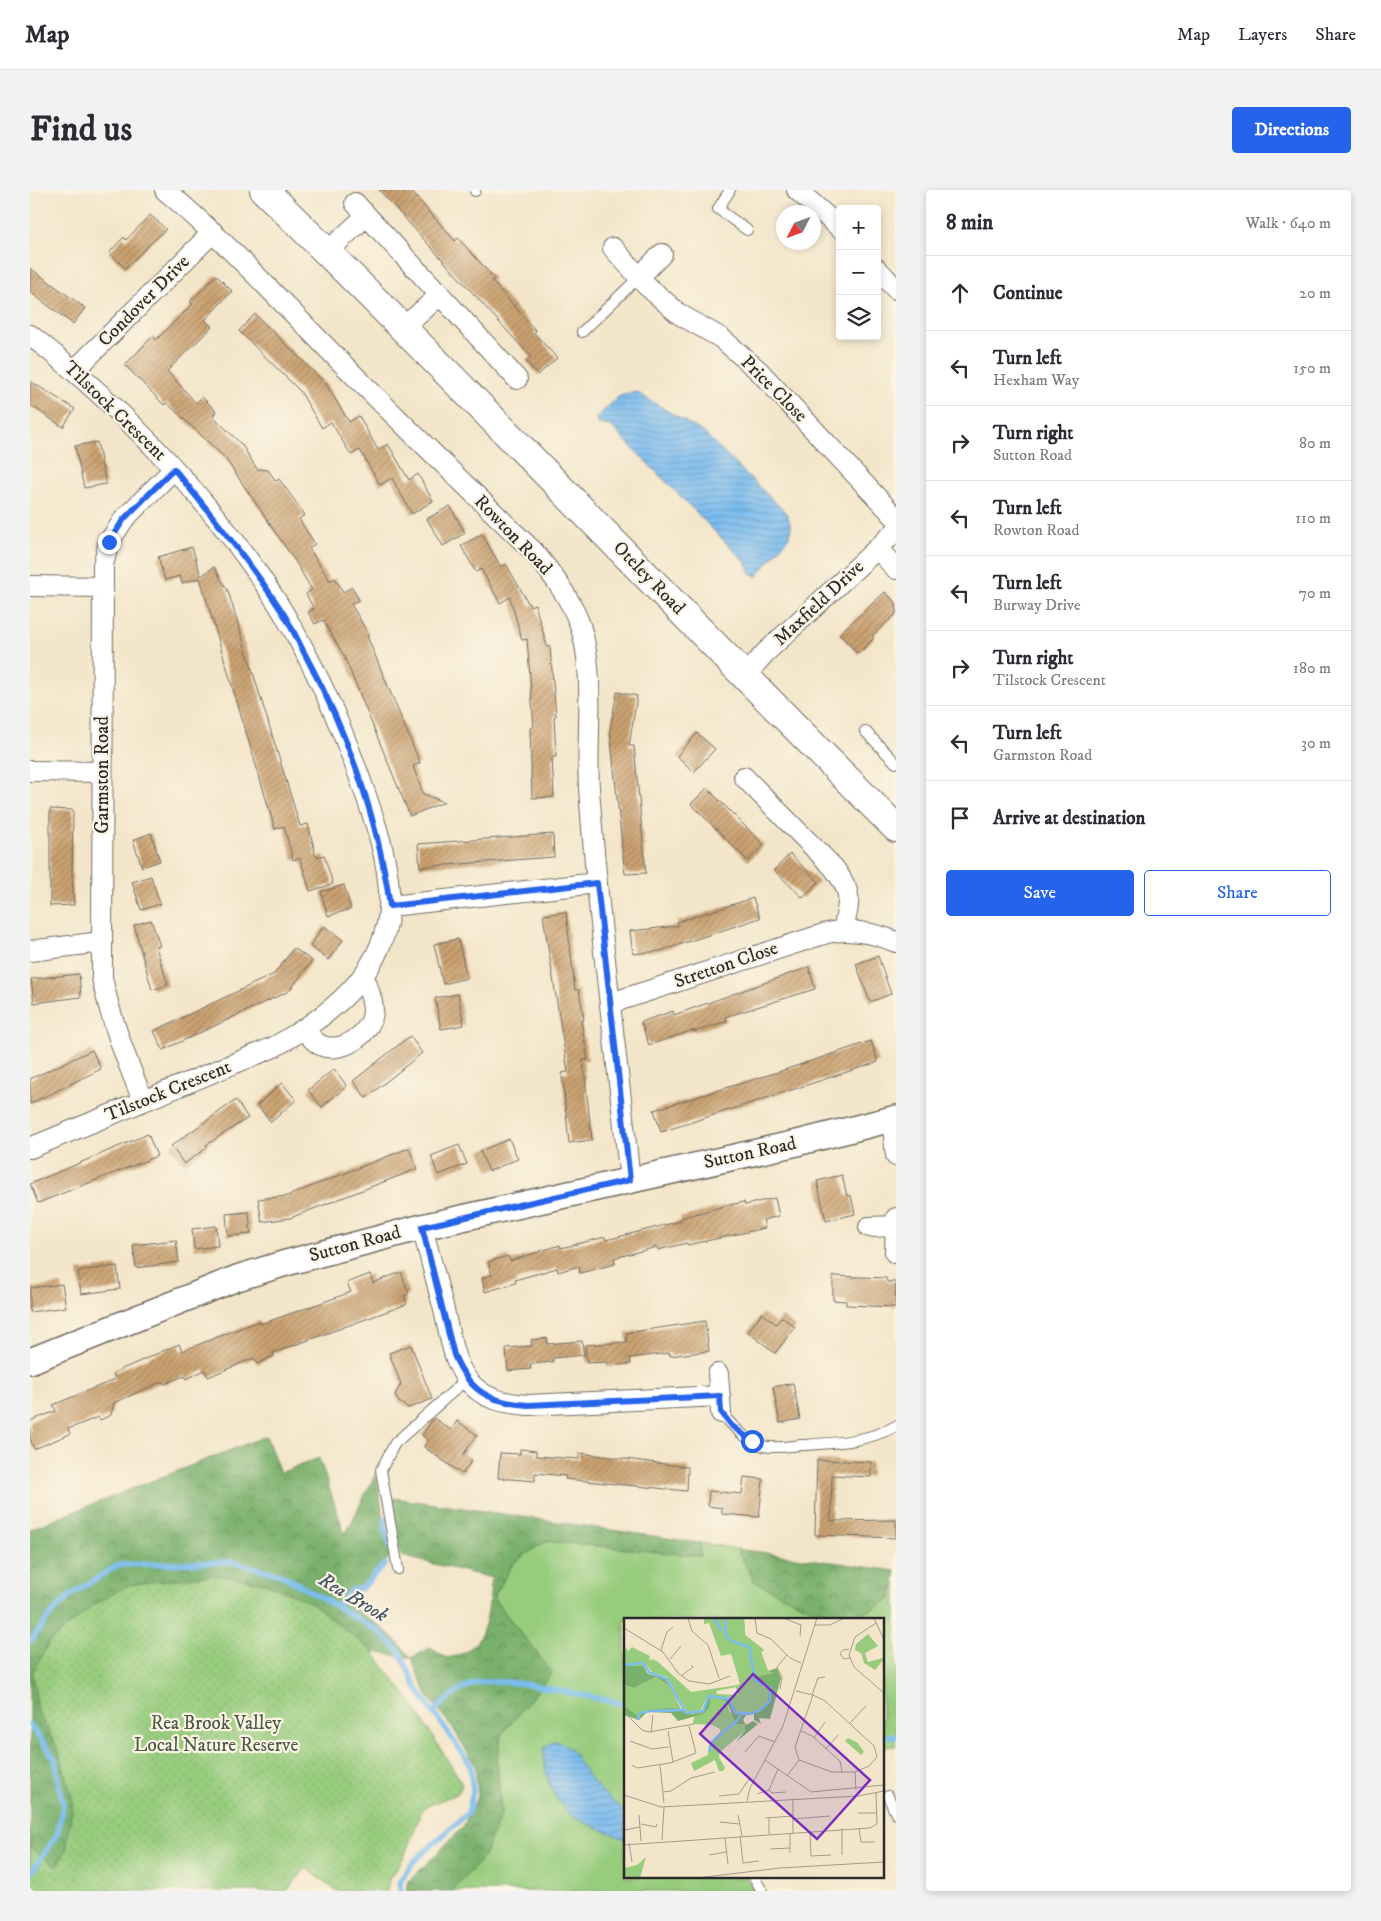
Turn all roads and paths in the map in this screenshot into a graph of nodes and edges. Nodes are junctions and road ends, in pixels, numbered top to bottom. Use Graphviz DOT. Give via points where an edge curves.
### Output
graph roads {
  1 [pos="165,190"];
  2 [pos="264,190"];
  3 [pos="730,190"];
  4 [pos="797,190"];
  5 [pos="836,224"];
  6 [pos="747,230"];
  7 [pos="213,232"];
  8 [pos="613,248"];
  9 [pos="327,252"];
  10 [pos="662,254"];
  11 [pos="881,273"];
  12 [pos="639,277"];
  13 [pos="895,287"];
  14 [pos="440,295"];
  15 [pos="404,328"];
  16 [pos="582,332"];
  17 [pos="30,334"];
  18 [pos="75,370"];
  19 [pos="517,379"];
  20 [pos="174,469"];
  21 [pos="896,518"];
  22 [pos="896,530"];
  23 [pos="878,549"];
  24 [pos="896,569"];
  25 [pos="30,586"];
  26 [pos="103,587"];
  27 [pos="744,677"];
  28 [pos="865,731"];
  29 [pos="896,763"];
  30 [pos="30,771"];
  31 [pos="102,772"];
  32 [pos="744,777"];
  33 [pos="895,826"];
  34 [pos="597,883"];
  35 [pos="390,906"];
  36 [pos="843,930"];
  37 [pos="101,942"];
  38 [pos="896,942"];
  39 [pos="30,951"];
  40 [pos="364,976"];
  41 [pos="611,1003"];
  42 [pos="305,1030"];
  43 [pos="143,1100"];
  44 [pos="894,1118"];
  45 [pos="30,1148"];
  46 [pos="896,1156"];
  47 [pos="630,1180"];
  48 [pos="896,1218"];
  49 [pos="896,1226"];
  50 [pos="422,1227"];
  51 [pos="869,1227"];
  52 [pos="894,1253"];
  53 [pos="30,1361"];
  54 [pos="718,1374"];
  55 [pos="467,1379"];
  56 [pos="720,1404"];
  57 [pos="896,1426"];
  58 [pos="398,1570"];
  59 [pos="888,1796"];
  60 [pos="896,1814"];
  61 [pos="755,1878"];
  62 [pos="762,1891"];
  1 -- 7 [label="street, Rowton Road"];
  2 -- 9 [label="main road, Oteley Road"];
  3 -- 6 [label="lane" via="718,209"];
  4 -- 5 [label="street"];
  7 -- 18 [label="street, Condover Drive"];
  7 -- 34 [label="street, Rowton Road" via="534,552 558,581 580,625 586,654 589,786"];
  8 -- 12 [label="street, Price Close"];
  9 -- 14 [label="street" via="360,209"];
  9 -- 15 [label="main road, Oteley Road"];
  10 -- 12 [label="street"];
  11 -- 13 [label="street"];
  12 -- 16 [label="lane"];
  12 -- 21 [label="street, Price Close" via="679,314 721,338 759,371"];
  14 -- 15 [label="street"];
  14 -- 19 [label="street"];
  15 -- 27 [label="main road, Oteley Road"];
  17 -- 18 [label="street, Tilstock Crescent"];
  18 -- 20 [label="street, Tilstock Crescent"];
  20 -- 26 [label="street, Garmston Road" via="124,519 109,542 103,565"];
  20 -- 35 [label="street, Tilstock Crescent" via="240,550 283,612 322,686 349,747 373,814"];
  22 -- 23 [label="street, Maxfield Drive"];
  23 -- 24 [label="street"];
  23 -- 27 [label="street, Maxfield Drive" via="765,653"];
  25 -- 26 [label="street"];
  26 -- 31 [label="street, Garmston Road"];
  27 -- 33 [label="main road, Oteley Road"];
  28 -- 29 [label="lane"];
  30 -- 31 [label="street"];
  31 -- 37 [label="street, Garmston Road"];
  32 -- 36 [label="street" via="846,883 850,902"];
  34 -- 35 [label="street"];
  34 -- 41 [label="street, Rowton Road"];
  35 -- 40 [label="street, Tilstock Crescent" via="380,946"];
  36 -- 38 [label="street, Stretton Close" via="878,935"];
  36 -- 41 [label="street, Stretton Close" via="812,936"];
  37 -- 39 [label="street"];
  37 -- 43 [label="street, Garmston Road" via="102,978 109,1010 120,1047"];
  40 -- 42 [label="street, Tilstock Crescent" via="346,996"];
  40 -- 42 [label="street" via="373,1011 359,1038 342,1046 325,1047"];
  41 -- 47 [label="street, Rowton Road"];
  42 -- 43 [label="street, Tilstock Crescent" via="274,1047"];
  43 -- 45 [label="street, Tilstock Crescent"];
  44 -- 46 [label="street"];
  44 -- 47 [label="street, Sutton Road"];
  47 -- 50 [label="street, Sutton Road"];
  48 -- 49 [label="street"];
  49 -- 51 [label="street"];
  49 -- 52 [label="street"];
  50 -- 53 [label="street, Sutton Road" via="237,1278"];
  50 -- 55 [label="street" via="454,1355"];
  54 -- 56 [label="street"];
  55 -- 56 [label="street" via="490,1398 507,1403"];
  55 -- 58 [label="lane" via="395,1443 381,1470"];
  56 -- 57 [label="lane" via="741,1433 762,1446 853,1441"];
  59 -- 60 [label="lane"];
  61 -- 62 [label="lane"];
}
